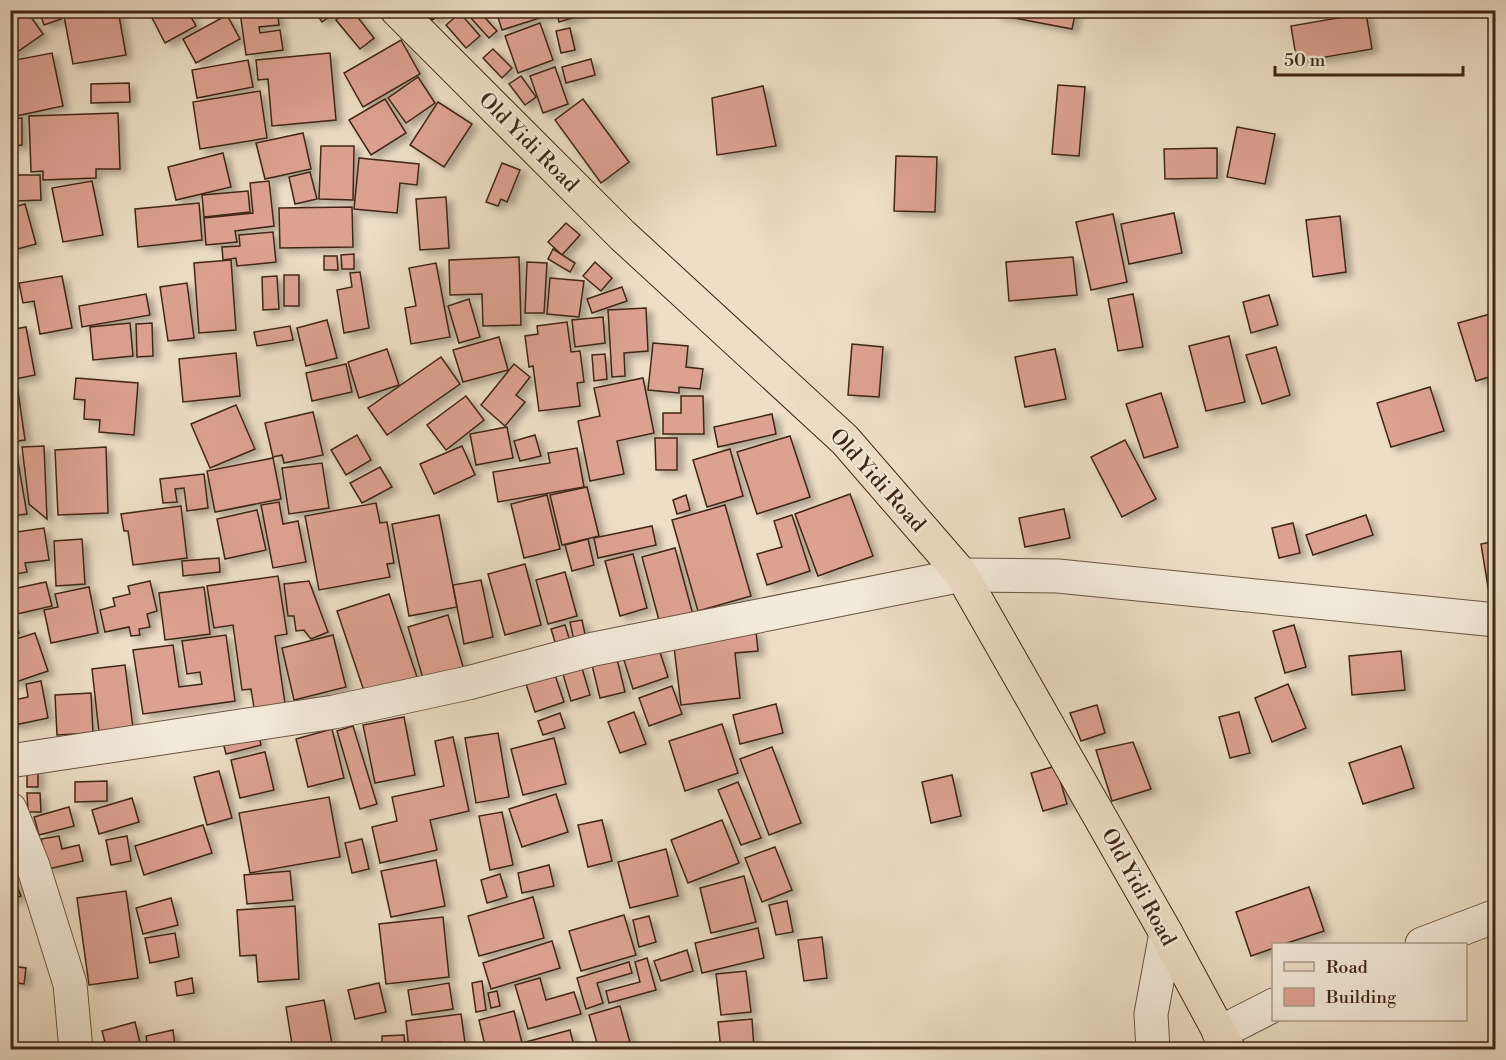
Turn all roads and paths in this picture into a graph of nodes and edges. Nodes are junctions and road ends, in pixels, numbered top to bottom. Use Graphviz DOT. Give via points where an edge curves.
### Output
graph roads {
  1 [pos="397,10"];
  2 [pos="962,575"];
  3 [pos="1496,620"];
  4 [pos="10,761"];
  5 [pos="10,809"];
  6 [pos="1496,916"];
  7 [pos="1166,933"];
  8 [pos="1427,943"];
  9 [pos="1272,1006"];
  10 [pos="1224,1041"];
  11 [pos="76,1050"];
  12 [pos="1153,1050"];
  1 -- 2 [label="main road, Old Yidi Road" via="622,235 845,440"];
  2 -- 3 [label="street" via="1058,576"];
  2 -- 4 [label="street" via="594,649 468,683 334,712"];
  2 -- 7 [label="main road, Old Yidi Road"];
  5 -- 11 [label="street" via="33,866 70,984"];
  6 -- 8 [label="street"];
  7 -- 10 [label="main road, Old Yidi Road"];
  7 -- 12 [label="street" via="1152,1014"];
  9 -- 10 [label="street"];
}
